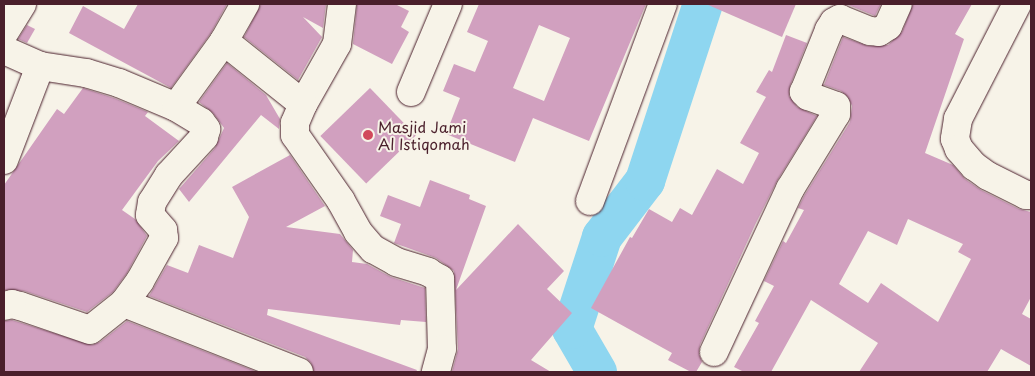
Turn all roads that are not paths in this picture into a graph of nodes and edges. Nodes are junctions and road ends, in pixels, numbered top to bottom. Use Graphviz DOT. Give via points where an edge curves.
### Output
graph roads {
  1 [pos="22,4"];
  2 [pos="245,4"];
  3 [pos="342,4"];
  4 [pos="448,4"];
  5 [pos="663,4"];
  6 [pos="898,4"];
  7 [pos="1016,4"];
  8 [pos="4,33"];
  9 [pos="224,40"];
  10 [pos="4,50"];
  11 [pos="40,66"];
  12 [pos="411,92"];
  13 [pos="303,104"];
  14 [pos="176,107"];
  15 [pos="4,160"];
  16 [pos="1031,195"];
  17 [pos="590,201"];
  18 [pos="124,303"];
  19 [pos="4,306"];
  20 [pos="714,352"];
  21 [pos="299,372"];
  22 [pos="436,372"];
  1 -- 8 [label="street"];
  2 -- 9 [label="street"];
  3 -- 13 [label="street" via="337,44"];
  4 -- 12 [label="street"];
  5 -- 17 [label="street"];
  6 -- 20 [label="street" via="888,26 879,32 840,19 829,30 804,92 836,106 836,114 790,189"];
  7 -- 16 [label="street" via="958,119 955,139 958,149 974,166 988,176"];
  9 -- 13 [label="street"];
  9 -- 14 [label="street"];
  10 -- 11 [label="street"];
  11 -- 14 [label="street" via="104,78"];
  11 -- 15 [label="street"];
  13 -- 22 [label="street" via="295,123 296,137 366,242 378,253 440,279 442,348"];
  14 -- 18 [label="street" via="201,122 206,129 204,138 169,175 152,202 150,215 164,238"];
  18 -- 19 [label="street" via="90,330 20,306"];
  18 -- 21 [label="street"];
}
